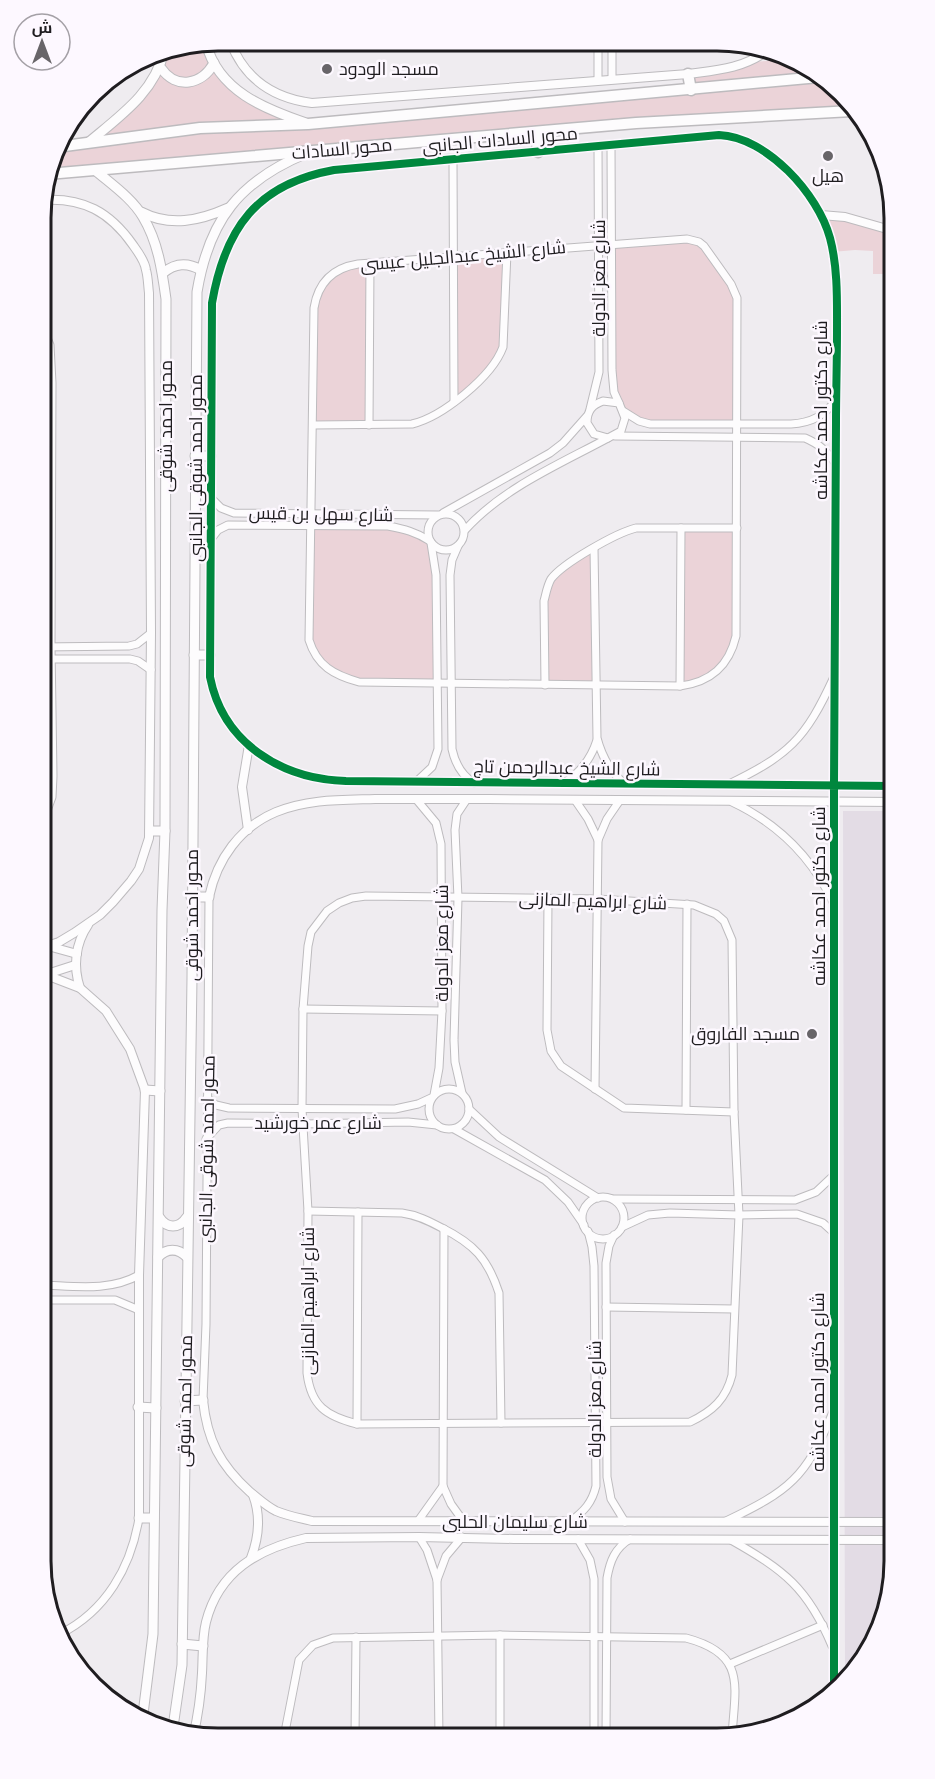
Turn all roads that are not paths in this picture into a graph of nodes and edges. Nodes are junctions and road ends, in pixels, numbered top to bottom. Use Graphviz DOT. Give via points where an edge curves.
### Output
graph roads {
  1 [pos="209,51"];
  2 [pos="235,51"];
  3 [pos="598,51"];
  4 [pos="612,51"];
  5 [pos="758,56"];
  6 [pos="162,61"];
  7 [pos="214,63"];
  8 [pos="160,68"];
  9 [pos="688,74"];
  10 [pos="612,78"];
  11 [pos="808,78"];
  12 [pos="598,79"];
  13 [pos="691,90"];
  14 [pos="846,111"];
  15 [pos="309,124"];
  16 [pos="536,132"];
  17 [pos="740,138"];
  18 [pos="89,142"];
  19 [pos="68,145"];
  20 [pos="611,145"];
  21 [pos="598,146"];
  22 [pos="310,152"];
  23 [pos="538,152"];
  24 [pos="453,160"];
  25 [pos="95,170"];
  26 [pos="57,173"];
  27 [pos="267,196"];
  28 [pos="52,199"];
  29 [pos="229,207"];
  30 [pos="138,211"];
  31 [pos="821,215"];
  32 [pos="884,228"];
  33 [pos="611,244"];
  34 [pos="599,245"];
  35 [pos="507,252"];
  36 [pos="454,256"];
  37 [pos="370,263"];
  38 [pos="201,270"];
  39 [pos="162,273"];
  40 [pos="51,364"];
  41 [pos="52,382"];
  42 [pos="836,400"];
  43 [pos="454,402"];
  44 [pos="619,403"];
  45 [pos="622,411"];
  46 [pos="589,412"];
  47 [pos="738,424"];
  48 [pos="313,425"];
  49 [pos="369,425"];
  50 [pos="738,436"];
  51 [pos="611,437"];
  52 [pos="195,456"];
  53 [pos="211,456"];
  54 [pos="836,464"];
  55 [pos="51,476"];
  56 [pos="211,498"];
  57 [pos="312,513"];
  58 [pos="440,514"];
  59 [pos="312,526"];
  60 [pos="681,528"];
  61 [pos="737,528"];
  62 [pos="465,530"];
  63 [pos="211,540"];
  64 [pos="431,542"];
  65 [pos="458,546"];
  66 [pos="594,548"];
  67 [pos="51,555"];
  68 [pos="151,633"];
  69 [pos="51,647"];
  70 [pos="194,655"];
  71 [pos="210,655"];
  72 [pos="51,659"];
  73 [pos="151,670"];
  74 [pos="835,675"];
  75 [pos="438,683"];
  76 [pos="452,684"];
  77 [pos="545,685"];
  78 [pos="596,686"];
  79 [pos="680,686"];
  80 [pos="597,738"];
  81 [pos="249,745"];
  82 [pos="52,752"];
  83 [pos="416,782"];
  84 [pos="474,783"];
  85 [pos="563,783"];
  86 [pos="625,784"];
  87 [pos="727,785"];
  88 [pos="834,786"];
  89 [pos="884,786"];
  90 [pos="416,799"];
  91 [pos="468,799"];
  92 [pos="51,800"];
  93 [pos="575,800"];
  94 [pos="620,800"];
  95 [pos="730,801"];
  96 [pos="834,802"];
  97 [pos="884,802"];
  98 [pos="248,830"];
  99 [pos="150,831"];
  100 [pos="165,831"];
  101 [pos="598,840"];
  102 [pos="192,897"];
  103 [pos="209,897"];
  104 [pos="442,897"];
  105 [pos="458,898"];
  106 [pos="597,899"];
  107 [pos="548,900"];
  108 [pos="687,904"];
  109 [pos="834,906"];
  110 [pos="92,921"];
  111 [pos="51,944"];
  112 [pos="51,948"];
  113 [pos="77,954"];
  114 [pos="75,965"];
  115 [pos="51,972"];
  116 [pos="51,977"];
  117 [pos="80,988"];
  118 [pos="303,1009"];
  119 [pos="442,1011"];
  120 [pos="595,1089"];
  121 [pos="145,1090"];
  122 [pos="160,1091"];
  123 [pos="462,1093"];
  124 [pos="433,1097"];
  125 [pos="207,1098"];
  126 [pos="302,1108"];
  127 [pos="469,1109"];
  128 [pos="686,1110"];
  129 [pos="735,1112"];
  130 [pos="303,1124"];
  131 [pos="437,1125"];
  132 [pos="454,1129"];
  133 [pos="206,1139"];
  134 [pos="833,1176"];
  135 [pos="598,1198"];
  136 [pos="614,1199"];
  137 [pos="738,1199"];
  138 [pos="308,1211"];
  139 [pos="358,1212"];
  140 [pos="739,1215"];
  141 [pos="159,1217"];
  142 [pos="188,1217"];
  143 [pos="622,1227"];
  144 [pos="586,1228"];
  145 [pos="444,1229"];
  146 [pos="833,1232"];
  147 [pos="614,1235"];
  148 [pos="158,1257"];
  149 [pos="187,1257"];
  150 [pos="139,1275"];
  151 [pos="51,1285"];
  152 [pos="51,1300"];
  153 [pos="606,1307"];
  154 [pos="734,1309"];
  155 [pos="139,1310"];
  156 [pos="203,1400"];
  157 [pos="185,1401"];
  158 [pos="138,1407"];
  159 [pos="156,1408"];
  160 [pos="834,1409"];
  161 [pos="607,1422"];
  162 [pos="444,1423"];
  163 [pos="501,1423"];
  164 [pos="595,1423"];
  165 [pos="357,1425"];
  166 [pos="443,1486"];
  167 [pos="252,1494"];
  168 [pos="266,1506"];
  169 [pos="258,1516"];
  170 [pos="139,1518"];
  171 [pos="154,1518"];
  172 [pos="418,1521"];
  173 [pos="464,1522"];
  174 [pos="514,1522"];
  175 [pos="571,1522"];
  176 [pos="625,1522"];
  177 [pos="723,1522"];
  178 [pos="833,1522"];
  179 [pos="884,1522"];
  180 [pos="682,1523"];
  181 [pos="258,1532"];
  182 [pos="419,1537"];
  183 [pos="462,1537"];
  184 [pos="513,1539"];
  185 [pos="578,1539"];
  186 [pos="630,1539"];
  187 [pos="682,1539"];
  188 [pos="729,1539"];
  189 [pos="833,1539"];
  190 [pos="884,1540"];
  191 [pos="274,1547"];
  192 [pos="251,1558"];
  193 [pos="437,1580"];
  194 [pos="823,1625"];
  195 [pos="67,1631"];
  196 [pos="500,1635"];
  197 [pos="438,1636"];
  198 [pos="593,1636"];
  199 [pos="608,1636"];
  200 [pos="356,1637"];
  201 [pos="182,1644"];
  202 [pos="203,1646"];
  203 [pos="834,1649"];
  204 [pos="730,1664"];
  205 [pos="834,1680"];
  206 [pos="143,1710"];
  207 [pos="174,1722"];
  208 [pos="195,1727"];
  209 [pos="732,1727"];
  210 [pos="286,1728"];
  211 [pos="355,1728"];
  212 [pos="439,1728"];
  213 [pos="500,1728"];
  214 [pos="594,1728"];
  215 [pos="606,1728"];
  1 -- 7 [label="main road"];
  2 -- 12 [label="street" via="257,82 290,99 312,103"];
  3 -- 12 [label="street"];
  4 -- 10 [label="street"];
  5 -- 9 [label="street" via="733,68"];
  6 -- 8 [label="main road"];
  7 -- 8 [label="main road" via="206,75 190,82 173,80"];
  7 -- 15 [label="main road" via="247,98 267,110"];
  8 -- 18 [label="main road" via="133,105"];
  9 -- 10 [label="street"];
  9 -- 13 [label="main road"];
  10 -- 12 [label="street"];
  11 -- 13 [label="main road, محور السادات"];
  13 -- 15 [label="main road, محور السادات"];
  14 -- 16 [label="main road, محور السادات"];
  15 -- 18 [label="main road, محور السادات" via="200,128"];
  16 -- 22 [label="main road, محور السادات"];
  16 -- 23 [label="main road"];
  17 -- 20 [label="street, محور السادات الجانبى" via="719,135"];
  17 -- 31 [label="street, شارع دكتور احمد عكاشه" via="771,156 793,176"];
  18 -- 19 [label="main road, محور السادات"];
  20 -- 21 [label="street, محور السادات الجانبى"];
  20 -- 33 [label="street, شارع معز الدولة"];
  21 -- 23 [label="street, محور السادات الجانبى"];
  21 -- 34 [label="street, شارع معز الدولة"];
  22 -- 25 [label="main road, محور السادات"];
  22 -- 29 [label="main road, محور احمد شوقى" via="269,172"];
  23 -- 24 [label="street, محور السادات الجانبى"];
  24 -- 27 [label="street, محور السادات الجانبى" via="310,175"];
  24 -- 36 [label="street"];
  25 -- 26 [label="main road, محور السادات"];
  25 -- 30 [label="main road, محور احمد شوقى"];
  27 -- 53 [label="street, محور احمد شوقى الجانبى" via="232,235 216,278 212,303"];
  28 -- 68 [label="street" via="79,202 102,213 122,230 146,268"];
  29 -- 30 [label="main road" via="202,219 183,222"];
  29 -- 38 [label="main road, محور احمد شوقى" via="214,230"];
  30 -- 39 [label="main road, محور احمد شوقى" via="156,244"];
  31 -- 32 [label="street"];
  31 -- 42 [label="street, شارع دكتور احمد عكاشه" via="830,237 836,289"];
  33 -- 34 [label="street, شارع الشيخ عبدالجليل عيسى"];
  33 -- 44 [label="street, شارع معز الدولة" via="612,370"];
  33 -- 47 [label="street, شارع الشيخ عبدالجليل عيسى" via="693,239 704,246 731,284 737,298"];
  34 -- 35 [label="street, شارع الشيخ عبدالجليل عيسى"];
  34 -- 46 [label="street, شارع معز الدولة" via="598,372"];
  35 -- 36 [label="street, شارع الشيخ عبدالجليل عيسى"];
  35 -- 43 [label="street" via="503,347 493,368"];
  36 -- 37 [label="street, شارع الشيخ عبدالجليل عيسى"];
  36 -- 43 [label="street"];
  37 -- 48 [label="street, شارع الشيخ عبدالجليل عيسى" via="337,270 316,297"];
  37 -- 49 [label="street"];
  38 -- 39 [label="main road" via="184,264"];
  38 -- 52 [label="main road, محور احمد شوقى" via="196,314"];
  39 -- 100 [label="main road, محور احمد شوقى" via="166,299"];
  40 -- 41 [label="street"];
  41 -- 55 [label="street"];
  42 -- 47 [label="street" via="817,419 804,423"];
  42 -- 54 [label="street, شارع دكتور احمد عكاشه"];
  43 -- 49 [label="street" via="425,422"];
  44 -- 45 [label="street"];
  44 -- 46 [label="street" via="603,401"];
  45 -- 47 [label="street" via="650,424"];
  45 -- 51 [label="street" via="624,425"];
  46 -- 51 [label="street" via="587,423 594,434"];
  46 -- 58 [label="street, شارع معز الدولة" via="550,453"];
  47 -- 50 [label="street, شارع الشيخ عبدالجليل عيسى"];
  48 -- 49 [label="street"];
  48 -- 57 [label="street, شارع الشيخ عبدالجليل عيسى"];
  50 -- 51 [label="street"];
  50 -- 54 [label="street" via="805,438 823,448"];
  50 -- 61 [label="street, شارع الشيخ عبدالجليل عيسى"];
  51 -- 62 [label="street" via="507,493"];
  52 -- 53 [label="main road"];
  52 -- 70 [label="main road, محور احمد شوقى"];
  53 -- 56 [label="street, محور احمد شوقى الجانبى"];
  54 -- 74 [label="street, شارع دكتور احمد عكاشه"];
  55 -- 67 [label="street"];
  56 -- 57 [label="street, شارع سهل بن قيس" via="234,513"];
  56 -- 63 [label="street, محور احمد شوقى الجانبى"];
  57 -- 58 [label="street, شارع سهل بن قيس"];
  57 -- 59 [label="street, شارع الشيخ عبدالجليل عيسى"];
  58 -- 62 [label="street" via="458,517"];
  58 -- 64 [label="street" via="428,526"];
  59 -- 63 [label="street, شارع سهل بن قيس" via="228,525"];
  59 -- 64 [label="street, شارع سهل بن قيس" via="403,528"];
  59 -- 75 [label="street, شارع الشيخ عبدالجليل عيسى" via="309,639 317,659 334,674 359,682"];
  60 -- 61 [label="street"];
  60 -- 66 [label="street" via="636,528"];
  60 -- 79 [label="street"];
  61 -- 79 [label="street, شارع الشيخ عبدالجليل عيسى" via="733,649 718,672"];
  62 -- 65 [label="street"];
  63 -- 71 [label="street, محور احمد شوقى الجانبى"];
  64 -- 65 [label="street" via="444,550"];
  64 -- 75 [label="street" via="436,575"];
  65 -- 76 [label="street" via="450,575"];
  66 -- 77 [label="street" via="559,570 546,590"];
  66 -- 78 [label="street"];
  67 -- 69 [label="street"];
  68 -- 69 [label="street" via="129,646"];
  68 -- 73 [label="street"];
  69 -- 72 [label="street"];
  70 -- 71 [label="main road"];
  70 -- 102 [label="main road, محور احمد شوقى"];
  71 -- 81 [label="street, محور احمد شوقى الجانبى" via="210,676 219,708"];
  72 -- 73 [label="street" via="130,659"];
  72 -- 82 [label="street"];
  73 -- 99 [label="street"];
  74 -- 87 [label="street" via="817,712 795,742 766,765"];
  74 -- 88 [label="street, شارع دكتور احمد عكاشه"];
  75 -- 76 [label="street, شارع الشيخ عبدالجليل عيسى"];
  75 -- 83 [label="street" via="438,749 432,767"];
  76 -- 77 [label="street, شارع الشيخ عبدالجليل عيسى"];
  76 -- 84 [label="street" via="453,757 461,772"];
  77 -- 78 [label="street, شارع الشيخ عبدالجليل عيسى"];
  78 -- 79 [label="street, شارع الشيخ عبدالجليل عيسى"];
  78 -- 80 [label="street"];
  80 -- 85 [label="street" via="585,764"];
  80 -- 86 [label="street" via="607,764"];
  81 -- 83 [label="street, شارع الشيخ عبدالرحمن تاج" via="278,765 311,778"];
  81 -- 98 [label="street" via="242,787"];
  82 -- 92 [label="street"];
  83 -- 84 [label="street, شارع الشيخ عبدالرحمن تاج"];
  83 -- 90 [label="street"];
  84 -- 85 [label="street, شارع الشيخ عبدالرحمن تاج"];
  85 -- 86 [label="street, شارع الشيخ عبدالرحمن تاج"];
  86 -- 87 [label="street, شارع الشيخ عبدالرحمن تاج"];
  87 -- 88 [label="street, شارع الشيخ عبدالرحمن تاج"];
  88 -- 89 [label="street, شارع الشيخ عبدالرحمن تاج"];
  88 -- 96 [label="street, شارع دكتور احمد عكاشه"];
  90 -- 91 [label="street, شارع الشيخ عبدالرحمن تاج"];
  90 -- 98 [label="street, شارع الشيخ عبدالرحمن تاج" via="300,804 263,818"];
  90 -- 104 [label="street, شارع معز الدولة" via="438,829"];
  91 -- 93 [label="street, شارع الشيخ عبدالرحمن تاج"];
  91 -- 105 [label="street, شارع معز الدولة" via="457,814 455,830"];
  93 -- 94 [label="street, شارع الشيخ عبدالرحمن تاج"];
  93 -- 101 [label="street"];
  94 -- 95 [label="street, شارع الشيخ عبدالرحمن تاج"];
  94 -- 101 [label="street"];
  95 -- 96 [label="street, شارع الشيخ عبدالرحمن تاج"];
  95 -- 109 [label="street" via="770,824 797,847 818,874"];
  96 -- 97 [label="street, شارع الشيخ عبدالرحمن تاج"];
  96 -- 109 [label="street, شارع دكتور احمد عكاشه"];
  98 -- 103 [label="street, شارع الشيخ عبدالرحمن تاج" via="225,854 213,877"];
  99 -- 100 [label="main road"];
  99 -- 110 [label="street" via="143,860 131,881"];
  100 -- 122 [label="main road, محور احمد شوقى"];
  101 -- 106 [label="street"];
  102 -- 103 [label="main road"];
  102 -- 142 [label="main road, محور احمد شوقى"];
  103 -- 125 [label="street, محور احمد شوقى الجانبى"];
  104 -- 105 [label="street, شارع ابراهيم المازنى"];
  104 -- 118 [label="street, شارع ابراهيم المازنى" via="352,898 327,911 311,932"];
  104 -- 119 [label="street, شارع معز الدولة"];
  105 -- 107 [label="street, شارع ابراهيم المازنى"];
  105 -- 123 [label="street, شارع معز الدولة" via="454,1040"];
  106 -- 107 [label="street, شارع ابراهيم المازنى"];
  106 -- 108 [label="street, شارع ابراهيم المازنى"];
  106 -- 120 [label="street"];
  107 -- 120 [label="street" via="550,1051 561,1066"];
  108 -- 128 [label="street"];
  108 -- 129 [label="street, شارع ابراهيم المازنى" via="716,914 724,921 732,940"];
  109 -- 134 [label="street, شارع دكتور احمد عكاشه"];
  110 -- 111 [label="street"];
  110 -- 113 [label="street" via="81,936"];
  112 -- 113 [label="street"];
  113 -- 114 [label="street"];
  114 -- 115 [label="street"];
  114 -- 117 [label="street"];
  116 -- 117 [label="street"];
  117 -- 121 [label="street" via="119,1029"];
  118 -- 119 [label="street"];
  118 -- 126 [label="street, شارع ابراهيم المازنى"];
  119 -- 124 [label="street, شارع معز الدولة"];
  120 -- 128 [label="street" via="624,1108"];
  121 -- 122 [label="main road"];
  121 -- 150 [label="street"];
  122 -- 141 [label="main road, محور احمد شوقى"];
  123 -- 124 [label="street" via="446,1089"];
  123 -- 127 [label="street"];
  124 -- 126 [label="street, شارع عمر خورشيد" via="395,1109"];
  124 -- 131 [label="street" via="428,1110"];
  125 -- 126 [label="street, شارع عمر خورشيد" via="229,1108"];
  125 -- 133 [label="street, محور احمد شوقى الجانبى"];
  126 -- 130 [label="street, شارع ابراهيم المازنى"];
  127 -- 132 [label="street" via="465,1121"];
  127 -- 135 [label="street" via="499,1137"];
  128 -- 129 [label="street"];
  129 -- 137 [label="street, شارع ابراهيم المازنى"];
  130 -- 131 [label="street, شارع عمر خورشيد"];
  130 -- 133 [label="street, شارع عمر خورشيد" via="224,1123"];
  130 -- 138 [label="street, شارع ابراهيم المازنى"];
  131 -- 132 [label="street"];
  132 -- 144 [label="street, شارع معز الدولة" via="545,1180 568,1202"];
  133 -- 156 [label="street, محور احمد شوقى الجانبى"];
  134 -- 137 [label="street" via="816,1192 795,1200"];
  134 -- 146 [label="street, شارع دكتور احمد عكاشه"];
  135 -- 136 [label="street"];
  135 -- 144 [label="street" via="584,1211"];
  136 -- 137 [label="street"];
  136 -- 143 [label="street" via="624,1214"];
  137 -- 140 [label="street, شارع ابراهيم المازنى"];
  138 -- 139 [label="street"];
  138 -- 165 [label="street, شارع ابراهيم المازنى" via="309,1384 316,1403 326,1412"];
  139 -- 145 [label="street" via="415,1215"];
  139 -- 165 [label="street"];
  140 -- 143 [label="street" via="658,1214"];
  140 -- 146 [label="street" via="797,1214 817,1220"];
  140 -- 154 [label="street, شارع ابراهيم المازنى"];
  141 -- 142 [label="main road" via="164,1224 175,1227"];
  141 -- 148 [label="main road, محور احمد شوقى"];
  142 -- 149 [label="main road, محور احمد شوقى"];
  143 -- 147 [label="street"];
  144 -- 147 [label="street" via="603,1238"];
  144 -- 164 [label="street, شارع معز الدولة" via="594,1266"];
  145 -- 162 [label="street"];
  145 -- 163 [label="street" via="473,1246 485,1260 500,1293"];
  146 -- 160 [label="street, شارع دكتور احمد عكاشه"];
  147 -- 153 [label="street, شارع معز الدولة" via="606,1263"];
  148 -- 149 [label="main road" via="171,1250"];
  148 -- 159 [label="main road, محور احمد شوقى"];
  149 -- 157 [label="main road, محور احمد شوقى"];
  150 -- 151 [label="street" via="104,1287"];
  150 -- 155 [label="street"];
  152 -- 155 [label="street" via="115,1300"];
  153 -- 154 [label="street"];
  153 -- 161 [label="street, شارع معز الدولة"];
  154 -- 161 [label="street, شارع ابراهيم المازنى" via="732,1375 726,1393 714,1408 690,1422"];
  155 -- 158 [label="street"];
  156 -- 157 [label="main road"];
  156 -- 167 [label="street, شارع سليمان الحلبى" via="206,1425 219,1457"];
  157 -- 201 [label="main road, محور احمد شوقى"];
  158 -- 159 [label="main road"];
  158 -- 170 [label="street"];
  159 -- 171 [label="main road, محور احمد شوقى"];
  160 -- 177 [label="street" via="820,1443 796,1478 766,1502"];
  160 -- 178 [label="street, شارع دكتور احمد عكاشه"];
  161 -- 164 [label="street, شارع ابراهيم المازنى"];
  161 -- 176 [label="street, شارع معز الدولة" via="609,1488"];
  162 -- 163 [label="street, شارع ابراهيم المازنى"];
  162 -- 165 [label="street, شارع ابراهيم المازنى"];
  162 -- 166 [label="street"];
  163 -- 164 [label="street, شارع ابراهيم المازنى"];
  164 -- 175 [label="street, شارع معز الدولة" via="594,1497"];
  166 -- 172 [label="street"];
  166 -- 173 [label="street"];
  167 -- 168 [label="street, شارع سليمان الحلبى"];
  167 -- 169 [label="street"];
  168 -- 169 [label="street"];
  168 -- 172 [label="street, شارع سليمان الحلبى" via="312,1521"];
  169 -- 181 [label="street"];
  170 -- 171 [label="main road"];
  170 -- 195 [label="street" via="135,1541 117,1582 87,1617"];
  171 -- 206 [label="main road, محور احمد شوقى" via="153,1634"];
  172 -- 173 [label="street, شارع سليمان الحلبى"];
  173 -- 174 [label="street, شارع سليمان الحلبى"];
  174 -- 175 [label="street, شارع سليمان الحلبى"];
  174 -- 184 [label="street"];
  175 -- 176 [label="street, شارع سليمان الحلبى"];
  176 -- 180 [label="street, شارع سليمان الحلبى"];
  177 -- 178 [label="street, شارع سليمان الحلبى"];
  177 -- 180 [label="street, شارع سليمان الحلبى"];
  178 -- 179 [label="street, شارع سليمان الحلبى"];
  178 -- 189 [label="street, شارع دكتور احمد عكاشه"];
  180 -- 187 [label="street"];
  181 -- 191 [label="street"];
  181 -- 192 [label="street"];
  182 -- 183 [label="street, شارع سليمان الحلبى"];
  182 -- 191 [label="street, شارع سليمان الحلبى" via="306,1538"];
  182 -- 193 [label="street"];
  183 -- 184 [label="street, شارع سليمان الحلبى"];
  183 -- 193 [label="street" via="446,1556"];
  184 -- 185 [label="street, شارع سليمان الحلبى"];
  185 -- 186 [label="street, شارع سليمان الحلبى"];
  185 -- 198 [label="street" via="593,1569"];
  186 -- 187 [label="street, شارع سليمان الحلبى"];
  186 -- 199 [label="street" via="620,1545 609,1566"];
  187 -- 188 [label="street, شارع سليمان الحلبى"];
  188 -- 189 [label="street, شارع سليمان الحلبى"];
  188 -- 194 [label="street" via="790,1578"];
  189 -- 190 [label="street, شارع سليمان الحلبى"];
  189 -- 203 [label="street, شارع دكتور احمد عكاشه"];
  191 -- 192 [label="street, شارع سليمان الحلبى"];
  192 -- 202 [label="street, شارع سليمان الحلبى" via="222,1586 211,1605"];
  193 -- 197 [label="street"];
  194 -- 203 [label="street"];
  194 -- 204 [label="street"];
  196 -- 197 [label="street"];
  196 -- 198 [label="street"];
  196 -- 213 [label="street"];
  197 -- 200 [label="street"];
  197 -- 212 [label="street"];
  198 -- 199 [label="street"];
  198 -- 214 [label="street"];
  199 -- 204 [label="street" via="686,1638 710,1647"];
  199 -- 215 [label="street"];
  200 -- 210 [label="street" via="322,1640 305,1651 299,1660"];
  200 -- 211 [label="street"];
  201 -- 202 [label="main road"];
  201 -- 207 [label="main road, محور احمد شوقى"];
  202 -- 208 [label="street"];
  203 -- 205 [label="street, شارع دكتور احمد عكاشه"];
  204 -- 209 [label="street" via="735,1682"];
}
